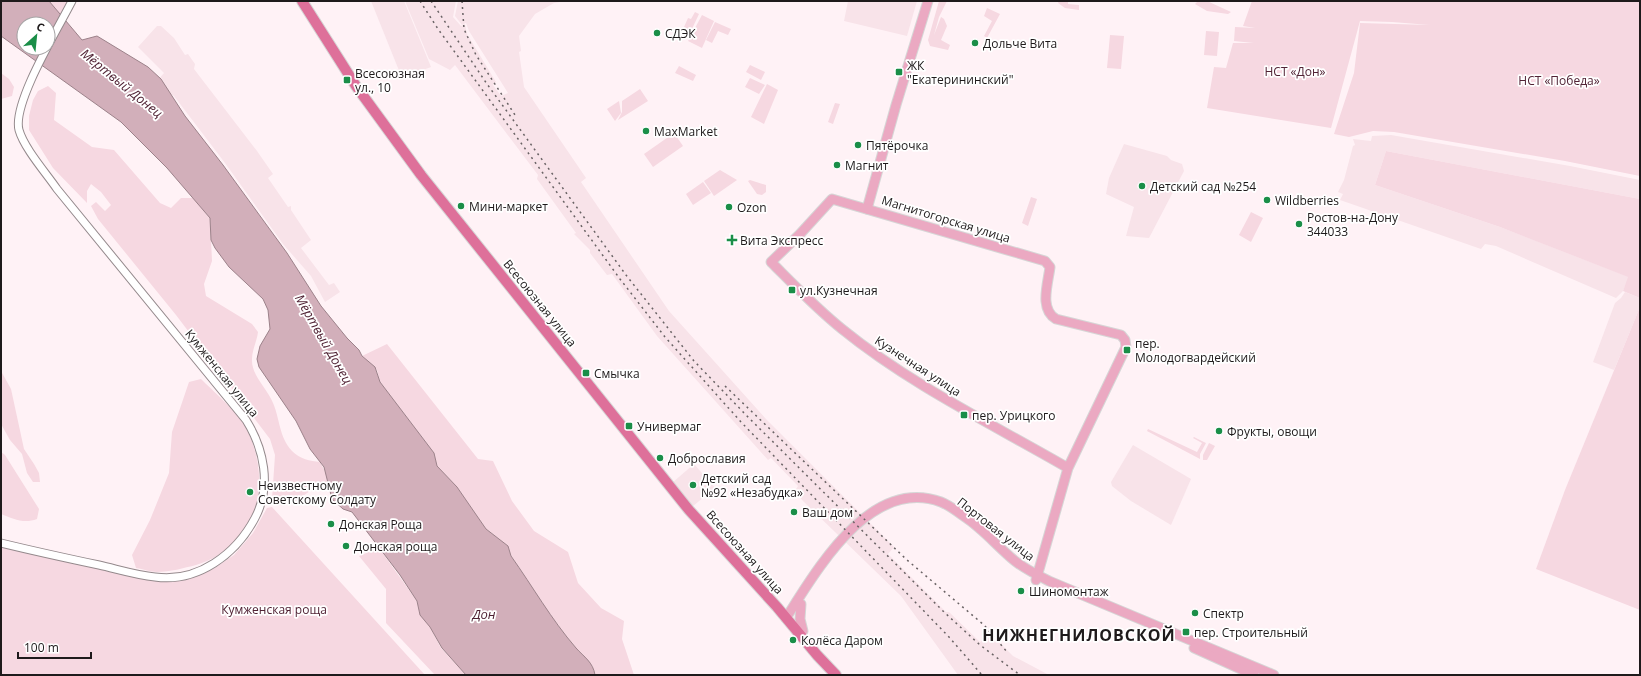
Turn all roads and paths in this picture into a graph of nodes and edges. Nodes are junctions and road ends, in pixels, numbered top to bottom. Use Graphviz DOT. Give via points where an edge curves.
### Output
graph roads {
  1 [pos="72,1"];
  2 [pos="302,1"];
  3 [pos="928,1"];
  4 [pos="867,208"];
  5 [pos="772,262"];
  6 [pos="1068,468"];
  7 [pos="1,543"];
  8 [pos="1037,578"];
  9 [pos="799,602"];
  10 [pos="777,607"];
  11 [pos="789,619"];
  12 [pos="803,631"];
  13 [pos="836,675"];
  14 [pos="844,675"];
  15 [pos="1254,675"];
  16 [pos="1274,675"];
  1 -- 7 [label="street, Кумженская улица" via="30,84 19,113 19,130 57,189 246,420 261,450 265,479 263,500 248,533 231,551 211,566 186,576 156,578"];
  2 -- 10 [label="highway, Всесоюзная улица" via="356,86 417,169 689,510"];
  3 -- 4 [label="main road"];
  4 -- 5 [label="main road, Магнитогорская улица" via="832,199"];
  4 -- 6 [label="main road, Магнитогорская улица" via="1045,262 1050,267 1046,307 1049,315 1121,335 1125,340 1124,350"];
  5 -- 6 [label="main road, Кузнечная улица" via="797,289 842,329 895,368"];
  6 -- 8 [label="main road"];
  8 -- 9 [label="main road, Портовая улица" via="965,517 942,502 912,498 887,504 859,522 821,564"];
  8 -- 15 [label="main road, Портовая улица"];
  8 -- 16 [label="main road, Портовая улица"];
  9 -- 10 [label="main road"];
  9 -- 11 [label="main road, Портовая улица"];
  9 -- 12 [label="main road"];
  10 -- 11 [label="highway, Всесоюзная улица"];
  11 -- 12 [label="highway, Всесоюзная улица"];
  11 -- 13 [label="highway, Всесоюзная улица"];
  12 -- 14 [label="highway, Всесоюзная улица"];
}
